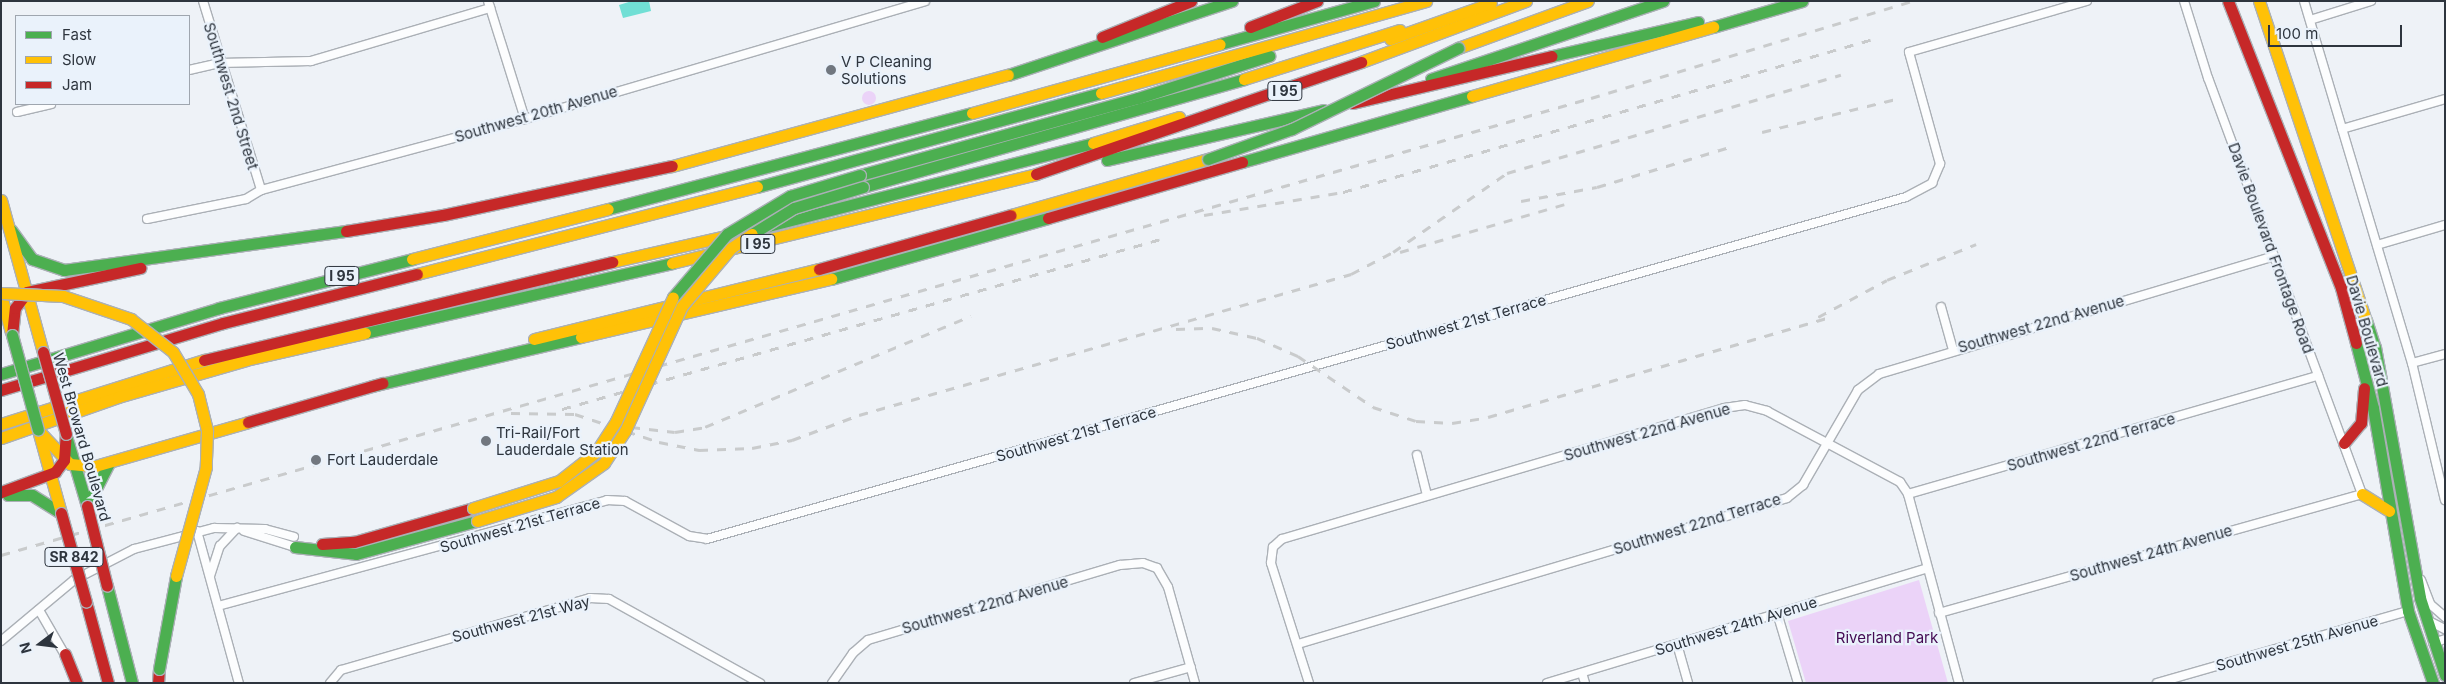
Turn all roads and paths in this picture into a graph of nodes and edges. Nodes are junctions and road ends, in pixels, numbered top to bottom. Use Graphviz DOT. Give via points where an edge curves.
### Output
graph roads {
  1 [pos="203,1"];
  2 [pos="925,1"];
  3 [pos="1191,1"];
  4 [pos="1232,1"];
  5 [pos="1317,1"];
  6 [pos="1374,1"];
  7 [pos="1426,1"];
  8 [pos="1494,1"];
  9 [pos="1526,1"];
  10 [pos="1588,1"];
  11 [pos="1663,1"];
  12 [pos="1777,1"];
  13 [pos="1802,1"];
  14 [pos="2087,1"];
  15 [pos="2184,1"];
  16 [pos="2228,1"];
  17 [pos="2259,1"];
  18 [pos="2304,1"];
  19 [pos="2371,1"];
  20 [pos="489,5"];
  21 [pos="1395,11"];
  22 [pos="2310,20"];
  23 [pos="1164,59"];
  24 [pos="219,63"];
  25 [pos="190,70"];
  26 [pos="971,84"];
  27 [pos="1372,98"];
  28 [pos="2445,99"];
  29 [pos="47,105"];
  30 [pos="17,112"];
  31 [pos="525,119"];
  32 [pos="2342,129"];
  33 [pos="1042,172"];
  34 [pos="261,190"];
  35 [pos="1,200"];
  36 [pos="147,218"];
  37 [pos="2445,225"];
  38 [pos="11,230"];
  39 [pos="2377,245"];
  40 [pos="2274,256"];
  41 [pos="182,257"];
  42 [pos="27,292"];
  43 [pos="1,294"];
  44 [pos="1941,307"];
  45 [pos="12,335"];
  46 [pos="1953,350"];
  47 [pos="2445,354"];
  48 [pos="2412,363"];
  49 [pos="2364,371"];
  50 [pos="1,374"];
  51 [pos="2318,376"];
  52 [pos="372,386"];
  53 [pos="1,390"];
  54 [pos="1,424"];
  55 [pos="38,430"];
  56 [pos="1,438"];
  57 [pos="1829,443"];
  58 [pos="2344,443"];
  59 [pos="1417,455"];
  60 [pos="68,460"];
  61 [pos="109,463"];
  62 [pos="49,470"];
  63 [pos="2444,490"];
  64 [pos="1,492"];
  65 [pos="1908,494"];
  66 [pos="2362,494"];
  67 [pos="1427,495"];
  68 [pos="1,496"];
  69 [pos="2445,500"];
  70 [pos="87,506"];
  71 [pos="2389,511"];
  72 [pos="61,513"];
  73 [pos="237,528"];
  74 [pos="198,531"];
  75 [pos="295,542"];
  76 [pos="2414,559"];
  77 [pos="1925,568"];
  78 [pos="210,576"];
  79 [pos="2400,578"];
  80 [pos="218,606"];
  81 [pos="39,610"];
  82 [pos="2408,611"];
  83 [pos="1939,613"];
  84 [pos="1778,616"];
  85 [pos="2426,618"];
  86 [pos="2445,618"];
  87 [pos="2445,628"];
  88 [pos="2445,639"];
  89 [pos="1,641"];
  90 [pos="2433,643"];
  91 [pos="1298,644"];
  92 [pos="1676,644"];
  93 [pos="65,654"];
  94 [pos="2440,663"];
  95 [pos="1191,667"];
  96 [pos="1582,673"];
  97 [pos="2445,675"];
  98 [pos="330,682"];
  99 [pos="70,683"];
  100 [pos="77,683"];
  101 [pos="108,683"];
  102 [pos="132,683"];
  103 [pos="158,683"];
  104 [pos="239,683"];
  105 [pos="760,683"];
  106 [pos="832,683"];
  107 [pos="1134,683"];
  108 [pos="1195,683"];
  109 [pos="1309,683"];
  110 [pos="1547,683"];
  111 [pos="1585,683"];
  112 [pos="1688,683"];
  113 [pos="1798,683"];
  114 [pos="1959,683"];
  115 [pos="2158,683"];
  116 [pos="2433,683"];
  1 -- 24 [label="street, Southwest 2nd Street"];
  2 -- 31 [label="street, Southwest 20th Avenue"];
  3 -- 26 [label="main road"];
  4 -- 26 [label="main road" via="1081,53"];
  5 -- 23 [label="main road"];
  6 -- 23 [label="main road, I 95"];
  7 -- 21 [label="main road"];
  8 -- 54 [label="main road" via="1248,94 1079,148 856,206 276,339 146,375"];
  8 -- 75 [label="main road, bridge" via="1249,78 788,210 731,248 682,306 625,431 604,463 556,497 356,554 327,554"];
  9 -- 33 [label="main road, I 95" via="1219,114"];
  10 -- 52 [label="main road, bridge" via="1458,48 1292,128 1208,159 847,262 540,338"];
  11 -- 27 [label="main road"];
  12 -- 27 [label="main road" via="1564,57"];
  13 -- 52 [label="main road" via="855,274"];
  14 -- 80 [label="street, Southwest 21st Terrace" via="1909,52 1938,156 1935,178 1906,197 707,539 688,536 625,502 607,500"];
  15 -- 40 [label="street, Davie Boulevard Frontage Road"];
  16 -- 49 [label="main road, Davie Boulevard" via="2330,258"];
  17 -- 76 [label="main road, Davie Boulevard" via="2370,330 2390,411"];
  18 -- 22 [label="street"];
  19 -- 22 [label="street"];
  20 -- 24 [label="street" via="311,61"];
  20 -- 31 [label="street"];
  21 -- 53 [label="main road" via="882,155 215,325"];
  21 -- 75 [label="main road, bridge" via="1167,89 790,196 727,234 674,294 616,421 596,452 559,481 345,544"];
  22 -- 32 [label="street"];
  23 -- 50 [label="main road, I 95" via="830,153 227,306"];
  24 -- 25 [label="street"];
  24 -- 34 [label="street, Southwest 2nd Street"];
  26 -- 41 [label="main road" via="754,146 551,193 360,231"];
  27 -- 33 [label="main road" via="1170,148"];
  28 -- 32 [label="street"];
  29 -- 30 [label="street"];
  31 -- 34 [label="street, Southwest 20th Avenue"];
  32 -- 39 [label="street"];
  33 -- 56 [label="main road, I 95" via="838,226 254,358 126,394"];
  34 -- 36 [label="street, Southwest 20th Avenue" via="246,199"];
  35 -- 38 [label="main road, West Broward Boulevard"];
  37 -- 39 [label="street"];
  38 -- 41 [label="main road" via="21,249 48,268"];
  38 -- 42 [label="main road, West Broward Boulevard"];
  39 -- 48 [label="street"];
  40 -- 46 [label="street, Southwest 22nd Avenue"];
  40 -- 51 [label="street, Davie Boulevard Frontage Road"];
  41 -- 42 [label="main road"];
  42 -- 45 [label="main road" via="14,313"];
  42 -- 60 [label="main road, West Broward Boulevard, bridge" via="66,434"];
  43 -- 45 [label="main road, SR 842"];
  43 -- 103 [label="main road, bridge" via="63,296 131,319 173,352 198,394 207,431 206,467 171,593"];
  44 -- 46 [label="street"];
  45 -- 55 [label="main road, SR 842, bridge"];
  46 -- 57 [label="street, Southwest 22nd Avenue" via="1879,374 1858,390"];
  47 -- 48 [label="street"];
  48 -- 63 [label="street"];
  49 -- 58 [label="main road" via="2362,420"];
  49 -- 71 [label="main road, Davie Boulevard"];
  51 -- 58 [label="street, Davie Boulevard Frontage Road"];
  51 -- 65 [label="street, Southwest 22nd Terrace"];
  52 -- 61 [label="main road"];
  55 -- 60 [label="main road"];
  55 -- 62 [label="main road, SR 842"];
  57 -- 65 [label="street" via="1900,482"];
  57 -- 67 [label="street, Southwest 22nd Avenue" via="1744,405"];
  57 -- 91 [label="street, Southwest 22nd Terrace" via="1803,485 1787,498"];
  58 -- 66 [label="street, Davie Boulevard Frontage Road"];
  59 -- 67 [label="street"];
  60 -- 61 [label="main road"];
  60 -- 62 [label="main road"];
  60 -- 70 [label="main road, West Broward Boulevard / SR 842"];
  61 -- 70 [label="main road"];
  62 -- 64 [label="main road"];
  62 -- 72 [label="main road, SR 842"];
  63 -- 69 [label="street"];
  65 -- 77 [label="street"];
  66 -- 71 [label="main road"];
  66 -- 83 [label="street, Southwest 24th Avenue"];
  67 -- 91 [label="street, Southwest 22nd Avenue" via="1282,539 1273,547 1272,563"];
  68 -- 72 [label="main road" via="32,495"];
  70 -- 102 [label="main road, West Broward Boulevard / SR 842, bridge"];
  71 -- 79 [label="main road, Davie Boulevard"];
  72 -- 101 [label="main road, SR 842, bridge"];
  73 -- 74 [label="street"];
  73 -- 75 [label="street"];
  73 -- 78 [label="street" via="220,546"];
  74 -- 78 [label="street"];
  74 -- 81 [label="street" via="111,558 63,588"];
  76 -- 85 [label="main road, Davie Boulevard"];
  76 -- 86 [label="street" via="2430,604"];
  77 -- 83 [label="street"];
  77 -- 84 [label="street, Southwest 24th Avenue"];
  78 -- 80 [label="street"];
  79 -- 82 [label="main road, Davie Boulevard"];
  79 -- 85 [label="main road"];
  80 -- 104 [label="street"];
  81 -- 89 [label="street"];
  81 -- 93 [label="street"];
  82 -- 94 [label="main road"];
  82 -- 115 [label="street, Southwest 25th Avenue"];
  82 -- 116 [label="main road, Davie Boulevard"];
  83 -- 114 [label="street"];
  84 -- 92 [label="street, Southwest 24th Avenue"];
  84 -- 113 [label="street"];
  85 -- 87 [label="street"];
  85 -- 90 [label="main road, Davie Boulevard"];
  88 -- 90 [label="street"];
  90 -- 94 [label="main road, Davie Boulevard"];
  91 -- 109 [label="street"];
  92 -- 96 [label="street, Southwest 24th Avenue"];
  92 -- 112 [label="street"];
  93 -- 99 [label="street"];
  93 -- 100 [label="main road"];
  94 -- 97 [label="main road, Davie Boulevard"];
  95 -- 106 [label="street, Southwest 22nd Avenue" via="1168,587 1157,568 1144,563 1120,565 868,640 853,652"];
  95 -- 107 [label="street"];
  95 -- 108 [label="street"];
  96 -- 110 [label="street, Southwest 24th Avenue"];
  96 -- 111 [label="street"];
  98 -- 105 [label="street, Southwest 21st Way" via="341,670 590,598 609,599"];
}
